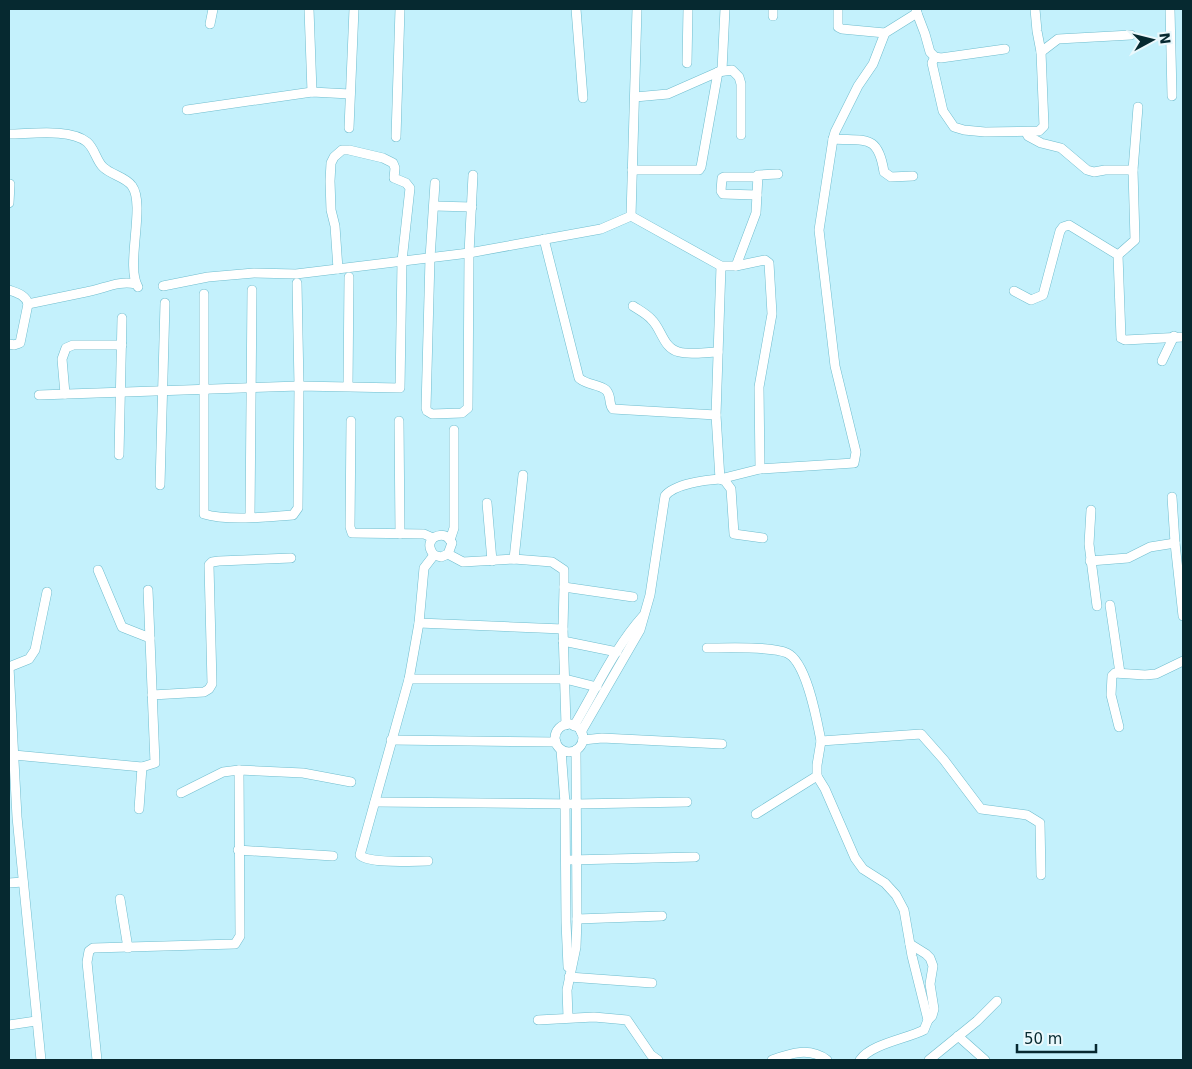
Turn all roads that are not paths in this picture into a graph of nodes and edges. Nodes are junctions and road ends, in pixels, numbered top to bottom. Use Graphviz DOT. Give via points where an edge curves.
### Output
graph roads {
  1 [pos="213,9"];
  2 [pos="310,9"];
  3 [pos="354,9"];
  4 [pos="400,9"];
  5 [pos="576,9"];
  6 [pos="637,9"];
  7 [pos="688,9"];
  8 [pos="726,9"];
  9 [pos="838,9"];
  10 [pos="1035,9"];
  11 [pos="1170,9"];
  12 [pos="917,11"];
  13 [pos="210,24"];
  14 [pos="886,33"];
  15 [pos="1131,34"];
  16 [pos="1005,49"];
  17 [pos="1041,52"];
  18 [pos="935,56"];
  19 [pos="687,63"];
  20 [pos="720,71"];
  21 [pos="312,92"];
  22 [pos="350,94"];
  23 [pos="1172,96"];
  24 [pos="634,97"];
  25 [pos="583,98"];
  26 [pos="1138,107"];
  27 [pos="187,110"];
  28 [pos="349,128"];
  29 [pos="1026,132"];
  30 [pos="9,134"];
  31 [pos="741,135"];
  32 [pos="396,137"];
  33 [pos="833,139"];
  34 [pos="632,170"];
  35 [pos="1133,170"];
  36 [pos="778,174"];
  37 [pos="473,175"];
  38 [pos="913,176"];
  39 [pos="757,177"];
  40 [pos="10,184"];
  41 [pos="435,184"];
  42 [pos="757,195"];
  43 [pos="9,203"];
  44 [pos="434,206"];
  45 [pos="472,207"];
  46 [pos="631,216"];
  47 [pos="544,239"];
  48 [pos="469,253"];
  49 [pos="1118,255"];
  50 [pos="430,258"];
  51 [pos="402,261"];
  52 [pos="721,266"];
  53 [pos="736,266"];
  54 [pos="338,269"];
  55 [pos="349,277"];
  56 [pos="297,283"];
  57 [pos="162,286"];
  58 [pos="9,290"];
  59 [pos="252,290"];
  60 [pos="1014,291"];
  61 [pos="204,294"];
  62 [pos="165,303"];
  63 [pos="28,304"];
  64 [pos="633,306"];
  65 [pos="122,318"];
  66 [pos="1179,337"];
  67 [pos="9,344"];
  68 [pos="122,345"];
  69 [pos="718,352"];
  70 [pos="1162,361"];
  71 [pos="299,386"];
  72 [pos="348,386"];
  73 [pos="250,387"];
  74 [pos="205,389"];
  75 [pos="163,391"];
  76 [pos="120,392"];
  77 [pos="64,394"];
  78 [pos="39,395"];
  79 [pos="716,415"];
  80 [pos="399,420"];
  81 [pos="351,421"];
  82 [pos="454,430"];
  83 [pos="119,455"];
  84 [pos="760,469"];
  85 [pos="523,475"];
  86 [pos="720,480"];
  87 [pos="160,485"];
  88 [pos="1172,497"];
  89 [pos="488,503"];
  90 [pos="1091,510"];
  91 [pos="250,517"];
  92 [pos="400,534"];
  93 [pos="433,538"];
  94 [pos="763,538"];
  95 [pos="450,540"];
  96 [pos="1175,543"];
  97 [pos="448,554"];
  98 [pos="434,555"];
  99 [pos="291,558"];
  100 [pos="514,559"];
  101 [pos="492,561"];
  102 [pos="1090,561"];
  103 [pos="98,570"];
  104 [pos="564,587"];
  105 [pos="148,590"];
  106 [pos="47,592"];
  107 [pos="633,597"];
  108 [pos="1110,605"];
  109 [pos="1097,606"];
  110 [pos="645,614"];
  111 [pos="1183,616"];
  112 [pos="419,623"];
  113 [pos="563,629"];
  114 [pos="150,638"];
  115 [pos="563,641"];
  116 [pos="707,648"];
  117 [pos="617,652"];
  118 [pos="1183,661"];
  119 [pos="9,667"];
  120 [pos="1120,673"];
  121 [pos="409,679"];
  122 [pos="565,679"];
  123 [pos="597,687"];
  124 [pos="152,695"];
  125 [pos="10,705"];
  126 [pos="1119,727"];
  127 [pos="576,730"];
  128 [pos="391,740"];
  129 [pos="821,741"];
  130 [pos="556,742"];
  131 [pos="722,744"];
  132 [pos="561,750"];
  133 [pos="576,750"];
  134 [pos="14,755"];
  135 [pos="142,767"];
  136 [pos="239,770"];
  137 [pos="817,776"];
  138 [pos="351,782"];
  139 [pos="180,793"];
  140 [pos="375,802"];
  141 [pos="687,802"];
  142 [pos="565,803"];
  143 [pos="575,804"];
  144 [pos="139,810"];
  145 [pos="756,814"];
  146 [pos="13,817"];
  147 [pos="238,850"];
  148 [pos="332,856"];
  149 [pos="695,858"];
  150 [pos="571,860"];
  151 [pos="428,861"];
  152 [pos="1041,875"];
  153 [pos="23,882"];
  154 [pos="9,883"];
  155 [pos="120,899"];
  156 [pos="662,916"];
  157 [pos="577,919"];
  158 [pos="910,944"];
  159 [pos="128,948"];
  160 [pos="569,977"];
  161 [pos="652,982"];
  162 [pos="997,1001"];
  163 [pos="568,1017"];
  164 [pos="538,1020"];
  165 [pos="928,1020"];
  166 [pos="36,1021"];
  167 [pos="9,1025"];
  168 [pos="958,1036"];
  169 [pos="40,1060"];
  170 [pos="97,1060"];
  171 [pos="658,1060"];
  172 [pos="772,1060"];
  173 [pos="827,1060"];
  174 [pos="860,1060"];
  175 [pos="929,1060"];
  176 [pos="985,1060"];
  1 -- 13 [label="street"];
  2 -- 21 [label="street"];
  3 -- 22 [label="street"];
  4 -- 32 [label="street"];
  5 -- 25 [label="street"];
  6 -- 24 [label="street"];
  7 -- 19 [label="street"];
  8 -- 20 [label="street"];
  9 -- 14 [label="street" via="838,27 842,29"];
  10 -- 17 [label="street"];
  11 -- 23 [label="street"];
  12 -- 14 [label="street"];
  12 -- 18 [label="street" via="930,51"];
  14 -- 33 [label="street"];
  15 -- 17 [label="street" via="1058,39"];
  16 -- 18 [label="street" via="941,58"];
  17 -- 29 [label="street" via="1044,126 1039,131"];
  18 -- 29 [label="street" via="932,63 943,111 954,127 985,132"];
  20 -- 24 [label="street" via="668,94"];
  20 -- 31 [label="street" via="736,72 741,84"];
  20 -- 34 [label="street" via="699,170"];
  21 -- 22 [label="street"];
  21 -- 27 [label="street"];
  22 -- 28 [label="street"];
  24 -- 34 [label="street"];
  26 -- 35 [label="street"];
  29 -- 35 [label="street" via="1041,143 1061,148 1087,170"];
  30 -- 63 [label="street" via="75,135 92,147 99,163 133,187 136,202 134,269 137,286 126,282"];
  33 -- 38 [label="street" via="869,141 881,156 884,172 891,177"];
  33 -- 84 [label="street" via="819,230 830,333 856,452 854,463"];
  34 -- 46 [label="street"];
  35 -- 49 [label="street" via="1135,240"];
  36 -- 39 [label="street"];
  37 -- 45 [label="street"];
  39 -- 42 [label="street"];
  39 -- 42 [label="street" via="724,177 721,191 724,194"];
  40 -- 43 [label="street"];
  41 -- 44 [label="street"];
  42 -- 53 [label="street" via="755,219"];
  44 -- 45 [label="street"];
  44 -- 50 [label="street"];
  45 -- 48 [label="street"];
  46 -- 47 [label="street" via="601,230"];
  46 -- 52 [label="street"];
  47 -- 48 [label="street"];
  47 -- 79 [label="street" via="579,378 604,388 609,393 611,408 616,410"];
  48 -- 50 [label="street"];
  48 -- 50 [label="street" via="468,408 462,413 432,414 426,408"];
  49 -- 60 [label="street" via="1069,225 1063,227 1042,295 1031,300"];
  49 -- 66 [label="street" via="1121,338"];
  50 -- 51 [label="street"];
  51 -- 54 [label="street"];
  51 -- 54 [label="street" via="409,185 394,178 395,168 389,160 342,150 331,163 330,181"];
  51 -- 72 [label="street" via="400,388"];
  52 -- 53 [label="street"];
  52 -- 69 [label="street"];
  53 -- 84 [label="street" via="766,260 770,267 772,314 759,387"];
  54 -- 57 [label="street" via="208,277"];
  55 -- 72 [label="street"];
  56 -- 71 [label="street"];
  58 -- 63 [label="street" via="23,296"];
  59 -- 73 [label="street"];
  61 -- 74 [label="street"];
  62 -- 75 [label="street"];
  63 -- 67 [label="street" via="20,342"];
  64 -- 69 [label="street" via="651,318 672,349"];
  65 -- 68 [label="street"];
  66 -- 70 [label="street"];
  68 -- 76 [label="street"];
  68 -- 77 [label="street" via="73,345 66,348 62,359"];
  69 -- 79 [label="street"];
  71 -- 72 [label="street"];
  71 -- 73 [label="street"];
  71 -- 91 [label="street" via="298,508 293,516"];
  73 -- 74 [label="street"];
  73 -- 91 [label="street"];
  74 -- 75 [label="street"];
  74 -- 91 [label="street" via="203,512 211,516"];
  75 -- 76 [label="street"];
  75 -- 87 [label="street"];
  76 -- 77 [label="street"];
  76 -- 83 [label="street"];
  77 -- 78 [label="street"];
  79 -- 86 [label="street"];
  80 -- 92 [label="street"];
  81 -- 92 [label="street" via="351,530 355,534"];
  82 -- 95 [label="street" via="454,528"];
  84 -- 86 [label="street"];
  85 -- 100 [label="street"];
  86 -- 94 [label="street" via="731,489 734,534"];
  86 -- 110 [label="street" via="676,488 665,496"];
  88 -- 96 [label="street"];
  89 -- 101 [label="street"];
  90 -- 102 [label="street"];
  92 -- 93 [label="street" via="424,534"];
  93 -- 95 [label="street" via="444,535"];
  93 -- 98 [label="street" via="430,548"];
  95 -- 97 [label="street" via="452,547"];
  96 -- 102 [label="street" via="1150,547 1128,558"];
  96 -- 111 [label="street"];
  97 -- 98 [label="street"];
  97 -- 101 [label="street" via="463,562"];
  98 -- 112 [label="street" via="424,568"];
  99 -- 124 [label="street" via="212,562 211,687 204,692"];
  100 -- 101 [label="street"];
  100 -- 104 [label="street" via="557,564 564,570"];
  102 -- 109 [label="street"];
  103 -- 114 [label="street" via="122,627"];
  104 -- 107 [label="street"];
  104 -- 113 [label="street"];
  105 -- 114 [label="street"];
  106 -- 119 [label="street" via="35,650 29,659"];
  108 -- 120 [label="street"];
  110 -- 117 [label="street"];
  110 -- 127 [label="street" via="640,630"];
  112 -- 113 [label="street"];
  112 -- 121 [label="street"];
  113 -- 115 [label="street"];
  114 -- 124 [label="street"];
  115 -- 117 [label="street"];
  115 -- 122 [label="street"];
  116 -- 129 [label="street" via="775,649 789,653 798,663 812,696"];
  117 -- 123 [label="street"];
  118 -- 120 [label="street" via="1156,674"];
  119 -- 125 [label="street"];
  120 -- 126 [label="street" via="1112,676 1111,695"];
  121 -- 122 [label="street"];
  121 -- 128 [label="street"];
  122 -- 123 [label="street"];
  122 -- 127 [label="street"];
  123 -- 127 [label="street"];
  124 -- 135 [label="street" via="155,763"];
  125 -- 134 [label="street"];
  127 -- 130 [label="street" via="560,728"];
  127 -- 131 [label="street" via="602,738"];
  127 -- 133 [label="street" via="581,746"];
  128 -- 130 [label="street"];
  128 -- 140 [label="street"];
  129 -- 137 [label="street"];
  129 -- 152 [label="street" via="921,734 981,809 1027,815 1040,823"];
  130 -- 132 [label="street"];
  132 -- 133 [label="street"];
  132 -- 142 [label="street"];
  133 -- 143 [label="street"];
  134 -- 135 [label="street"];
  134 -- 146 [label="street"];
  135 -- 144 [label="street"];
  136 -- 138 [label="street" via="303,773"];
  136 -- 139 [label="street" via="223,772"];
  136 -- 147 [label="street"];
  137 -- 145 [label="street"];
  137 -- 158 [label="street" via="855,858 863,869 885,883 896,895 904,910"];
  140 -- 142 [label="street"];
  140 -- 151 [label="street" via="360,850 361,857"];
  141 -- 143 [label="street"];
  142 -- 143 [label="street"];
  142 -- 150 [label="street"];
  143 -- 150 [label="street"];
  146 -- 153 [label="street"];
  147 -- 148 [label="street"];
  147 -- 159 [label="street" via="240,936 235,944"];
  149 -- 150 [label="street"];
  150 -- 157 [label="street"];
  150 -- 160 [label="street" via="566,922"];
  153 -- 154 [label="street"];
  153 -- 166 [label="street"];
  155 -- 159 [label="street"];
  156 -- 157 [label="street"];
  157 -- 160 [label="street" via="576,947"];
  158 -- 165 [label="street"];
  158 -- 165 [label="street" via="926,954 933,966 930,984 934,1009"];
  159 -- 170 [label="street" via="93,948 89,951 87,962"];
  160 -- 161 [label="street"];
  160 -- 163 [label="street"];
  162 -- 168 [label="street"];
  163 -- 164 [label="street"];
  163 -- 171 [label="street" via="627,1020 651,1056"];
  165 -- 174 [label="street" via="924,1030 880,1046"];
  166 -- 167 [label="street"];
  166 -- 169 [label="street"];
  168 -- 175 [label="street"];
  168 -- 176 [label="street"];
  172 -- 173 [label="street" via="812,1052"];
}
